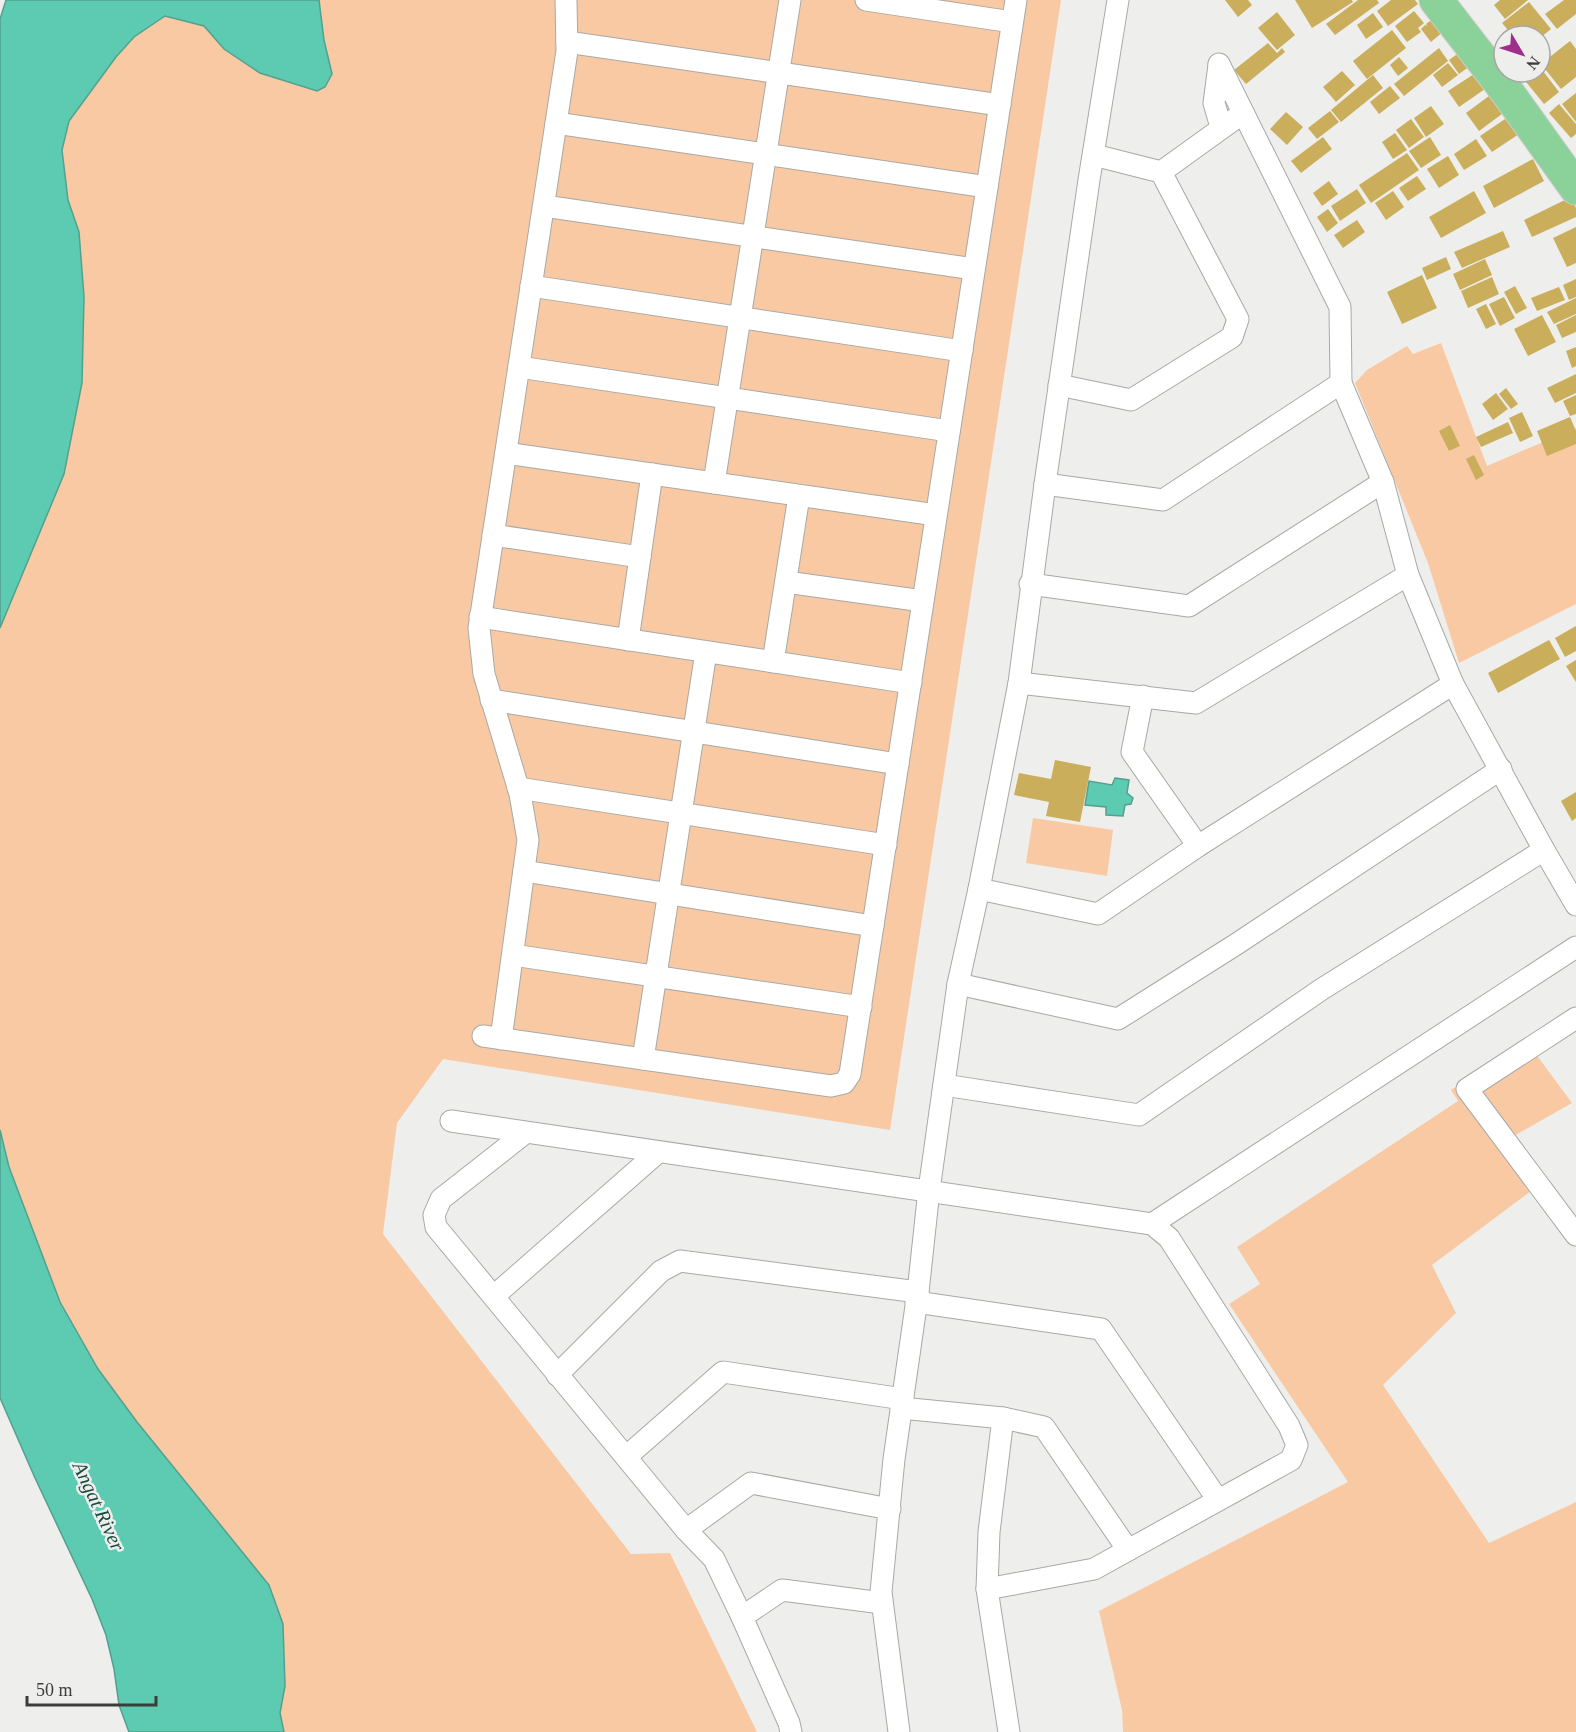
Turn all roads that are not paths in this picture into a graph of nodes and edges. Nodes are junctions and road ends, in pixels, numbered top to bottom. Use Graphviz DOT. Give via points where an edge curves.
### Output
graph roads {
  1 [pos="566,0"];
  2 [pos="790,0"];
  3 [pos="866,0"];
  4 [pos="1016,0"];
  5 [pos="1118,0"];
  6 [pos="1436,0"];
  7 [pos="1012,22"];
  8 [pos="567,42"];
  9 [pos="779,73"];
  10 [pos="1000,105"];
  11 [pos="1243,113"];
  12 [pos="556,123"];
  13 [pos="1221,127"];
  14 [pos="766,154"];
  15 [pos="1094,155"];
  16 [pos="1161,172"];
  17 [pos="987,187"];
  18 [pos="1576,188"];
  19 [pos="544,206"];
  20 [pos="753,237"];
  21 [pos="974,269"];
  22 [pos="531,286"];
  23 [pos="740,317"];
  24 [pos="962,351"];
  25 [pos="519,367"];
  26 [pos="1341,383"];
  27 [pos="1059,385"];
  28 [pos="728,398"];
  29 [pos="949,432"];
  30 [pos="506,453"];
  31 [pos="652,474"];
  32 [pos="1383,482"];
  33 [pos="714,483"];
  34 [pos="1045,484"];
  35 [pos="799,496"];
  36 [pos="936,515"];
  37 [pos="493,535"];
  38 [pos="640,557"];
  39 [pos="1407,574"];
  40 [pos="786,582"];
  41 [pos="1030,584"];
  42 [pos="923,601"];
  43 [pos="480,617"];
  44 [pos="628,640"];
  45 [pos="706,652"];
  46 [pos="773,662"];
  47 [pos="911,683"];
  48 [pos="1019,683"];
  49 [pos="1453,684"];
  50 [pos="1143,696"];
  51 [pos="491,700"];
  52 [pos="693,732"];
  53 [pos="898,764"];
  54 [pos="1501,769"];
  55 [pos="518,788"];
  56 [pos="681,813"];
  57 [pos="886,845"];
  58 [pos="1198,846"];
  59 [pos="1544,850"];
  60 [pos="524,871"];
  61 [pos="979,889"];
  62 [pos="669,894"];
  63 [pos="1576,904"];
  64 [pos="873,926"];
  65 [pos="1576,947"];
  66 [pos="513,955"];
  67 [pos="656,977"];
  68 [pos="958,984"];
  69 [pos="861,1007"];
  70 [pos="1576,1018"];
  71 [pos="643,1059"];
  72 [pos="944,1085"];
  73 [pos="451,1122"];
  74 [pos="525,1133"];
  75 [pos="657,1153"];
  76 [pos="929,1190"];
  77 [pos="1152,1224"];
  78 [pos="1576,1234"];
  79 [pos="494,1296"];
  80 [pos="917,1297"];
  81 [pos="557,1375"];
  82 [pos="902,1403"];
  83 [pos="1003,1418"];
  84 [pos="626,1457"];
  85 [pos="1218,1500"];
  86 [pos="890,1509"];
  87 [pos="686,1530"];
  88 [pos="1128,1551"];
  89 [pos="987,1589"];
  90 [pos="882,1603"];
  91 [pos="742,1617"];
  92 [pos="791,1732"];
  93 [pos="899,1732"];
  94 [pos="1009,1732"];
  1 -- 8 [label="street"];
  2 -- 9 [label="street"];
  3 -- 7 [label="street"];
  4 -- 7 [label="street"];
  5 -- 15 [label="street"];
  6 -- 18 [label="main road"];
  7 -- 10 [label="street"];
  8 -- 9 [label="street"];
  8 -- 12 [label="street"];
  9 -- 10 [label="street"];
  9 -- 14 [label="street"];
  10 -- 17 [label="street"];
  11 -- 13 [label="street"];
  11 -- 13 [label="street" via="1219,64 1214,103"];
  11 -- 26 [label="street" via="1340,308"];
  12 -- 14 [label="street"];
  12 -- 19 [label="street"];
  13 -- 16 [label="street"];
  14 -- 17 [label="street"];
  14 -- 20 [label="street"];
  15 -- 16 [label="street"];
  15 -- 27 [label="street"];
  16 -- 27 [label="street" via="1238,319 1232,337 1131,400"];
  17 -- 21 [label="street"];
  19 -- 20 [label="street"];
  19 -- 22 [label="street"];
  20 -- 21 [label="street"];
  20 -- 23 [label="street"];
  21 -- 24 [label="street"];
  22 -- 23 [label="street"];
  22 -- 25 [label="street"];
  23 -- 24 [label="street"];
  23 -- 28 [label="street"];
  24 -- 29 [label="street"];
  25 -- 28 [label="street"];
  25 -- 30 [label="street"];
  26 -- 32 [label="street"];
  26 -- 34 [label="street" via="1163,500"];
  27 -- 34 [label="street"];
  28 -- 29 [label="street"];
  28 -- 33 [label="street"];
  29 -- 36 [label="street"];
  30 -- 31 [label="street"];
  30 -- 37 [label="street"];
  31 -- 33 [label="street"];
  31 -- 38 [label="street"];
  32 -- 39 [label="street"];
  32 -- 41 [label="street" via="1189,606"];
  33 -- 35 [label="street"];
  34 -- 41 [label="street"];
  35 -- 36 [label="street"];
  35 -- 40 [label="street"];
  36 -- 42 [label="street"];
  37 -- 38 [label="street"];
  37 -- 43 [label="street"];
  38 -- 44 [label="street"];
  39 -- 49 [label="street"];
  39 -- 50 [label="street" via="1196,703"];
  40 -- 42 [label="street"];
  40 -- 46 [label="street"];
  41 -- 48 [label="street"];
  42 -- 47 [label="street"];
  43 -- 44 [label="street"];
  43 -- 51 [label="street" via="481,657"];
  44 -- 45 [label="street"];
  45 -- 46 [label="street"];
  45 -- 52 [label="street"];
  46 -- 47 [label="street"];
  47 -- 53 [label="street"];
  48 -- 50 [label="street"];
  48 -- 61 [label="street"];
  49 -- 54 [label="street"];
  49 -- 58 [label="street"];
  50 -- 58 [label="street" via="1132,752"];
  51 -- 52 [label="street"];
  51 -- 55 [label="street"];
  52 -- 53 [label="street"];
  52 -- 56 [label="street"];
  53 -- 57 [label="street"];
  54 -- 59 [label="street"];
  54 -- 68 [label="street" via="1118,1019"];
  55 -- 56 [label="street"];
  55 -- 60 [label="street" via="528,840"];
  56 -- 57 [label="street"];
  56 -- 62 [label="street"];
  57 -- 64 [label="street"];
  58 -- 61 [label="street" via="1098,914"];
  59 -- 63 [label="street"];
  59 -- 72 [label="street" via="1322,989 1140,1115"];
  60 -- 62 [label="street"];
  60 -- 66 [label="street"];
  61 -- 68 [label="street"];
  62 -- 64 [label="street"];
  62 -- 67 [label="street"];
  64 -- 69 [label="street"];
  65 -- 77 [label="street"];
  66 -- 67 [label="street"];
  66 -- 71 [label="street" via="492,1037"];
  67 -- 69 [label="street"];
  67 -- 71 [label="street"];
  68 -- 72 [label="street"];
  69 -- 71 [label="street" via="850,1074 837,1085"];
  70 -- 78 [label="street" via="1467,1089"];
  72 -- 76 [label="street"];
  73 -- 74 [label="street"];
  74 -- 75 [label="street"];
  74 -- 79 [label="street" via="441,1199 434,1215 436,1227"];
  75 -- 76 [label="street"];
  75 -- 79 [label="street"];
  76 -- 77 [label="street"];
  76 -- 80 [label="street"];
  77 -- 85 [label="street" via="1169,1238 1289,1426 1297,1445 1291,1460"];
  79 -- 81 [label="street"];
  80 -- 81 [label="street" via="680,1261 662,1270"];
  80 -- 82 [label="street"];
  80 -- 85 [label="street" via="1101,1329"];
  81 -- 84 [label="street"];
  82 -- 83 [label="street"];
  82 -- 84 [label="street" via="723,1372"];
  82 -- 86 [label="street"];
  83 -- 88 [label="street" via="1044,1427"];
  83 -- 89 [label="street" via="989,1532"];
  84 -- 87 [label="street"];
  85 -- 88 [label="street"];
  86 -- 87 [label="street" via="752,1483"];
  86 -- 90 [label="street"];
  87 -- 91 [label="street" via="714,1559"];
  88 -- 89 [label="street" via="1094,1569"];
  89 -- 94 [label="street"];
  90 -- 91 [label="street" via="783,1590"];
  90 -- 93 [label="street"];
  91 -- 92 [label="street"];
}
